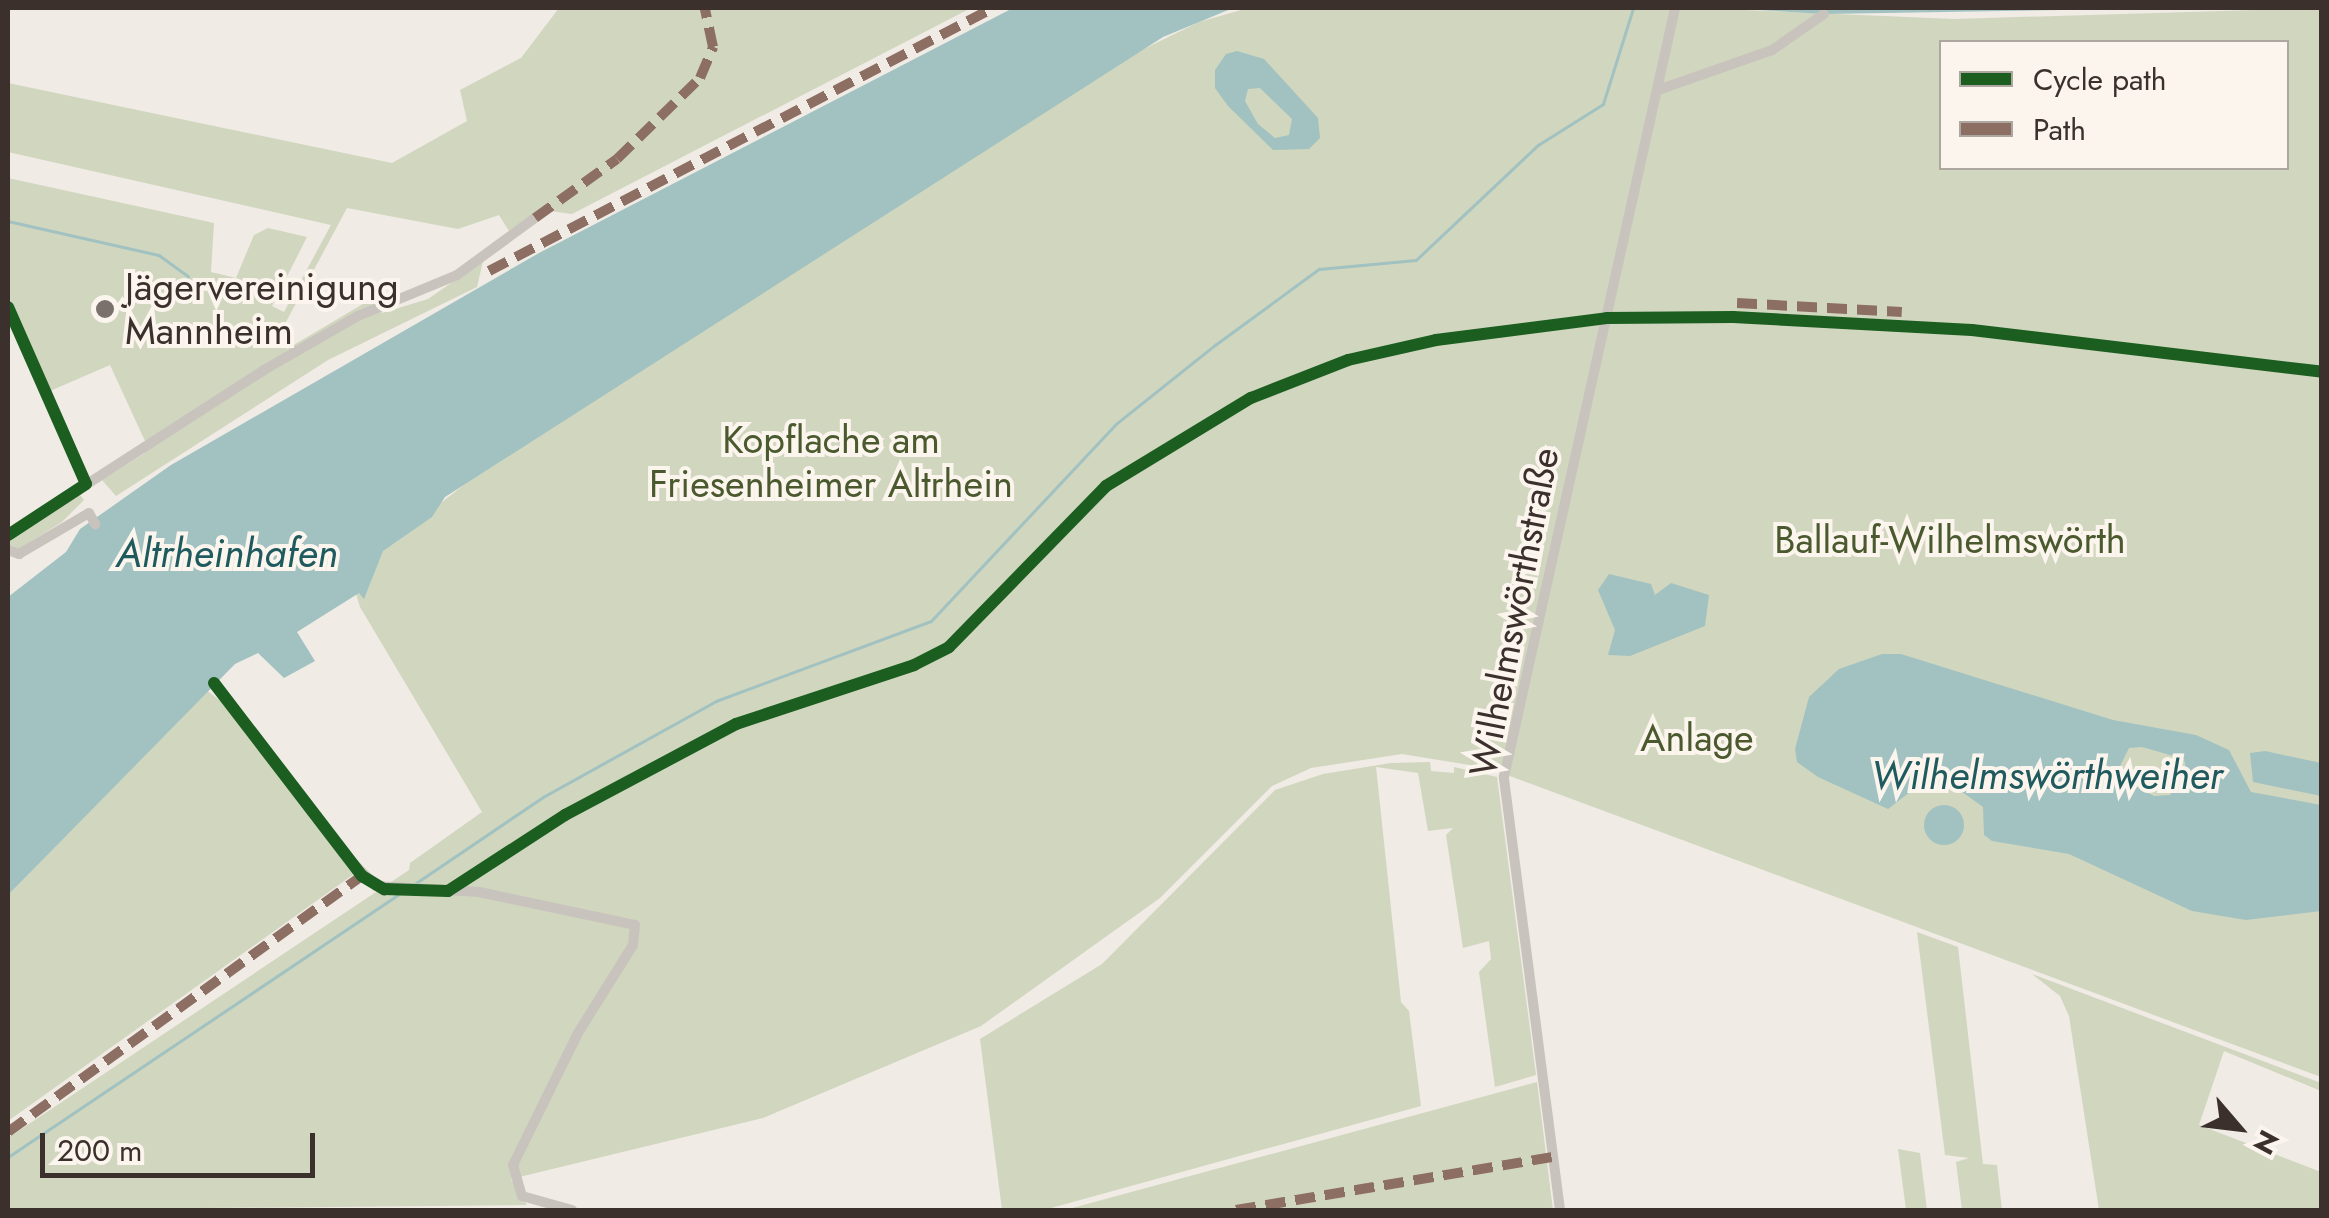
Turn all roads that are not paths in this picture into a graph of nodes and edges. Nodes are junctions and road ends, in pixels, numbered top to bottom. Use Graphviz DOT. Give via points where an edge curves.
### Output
graph roads {
  1 [pos="1675,8"];
  2 [pos="1824,14"];
  3 [pos="1658,90"];
  4 [pos="535,218"];
  5 [pos="8,306"];
  6 [pos="86,484"];
  7 [pos="95,524"];
  8 [pos="8,535"];
  9 [pos="8,550"];
  10 [pos="214,683"];
  11 [pos="572,1210"];
  12 [pos="1560,1210"];
  1 -- 3 [label="street, Wilhelmswörthstraße"];
  2 -- 3 [label="street" via="1772,50"];
  3 -- 12 [label="street, Wilhelmswörthstraße" via="1504,777"];
  4 -- 6 [label="street" via="457,275 358,316"];
  5 -- 6 [label="street"];
  6 -- 8 [label="street"];
  7 -- 9 [label="street" via="89,513 19,554"];
  10 -- 11 [label="street" via="342,853 384,890 479,892 635,925 633,944 578,1033 513,1165 522,1196"];
}
